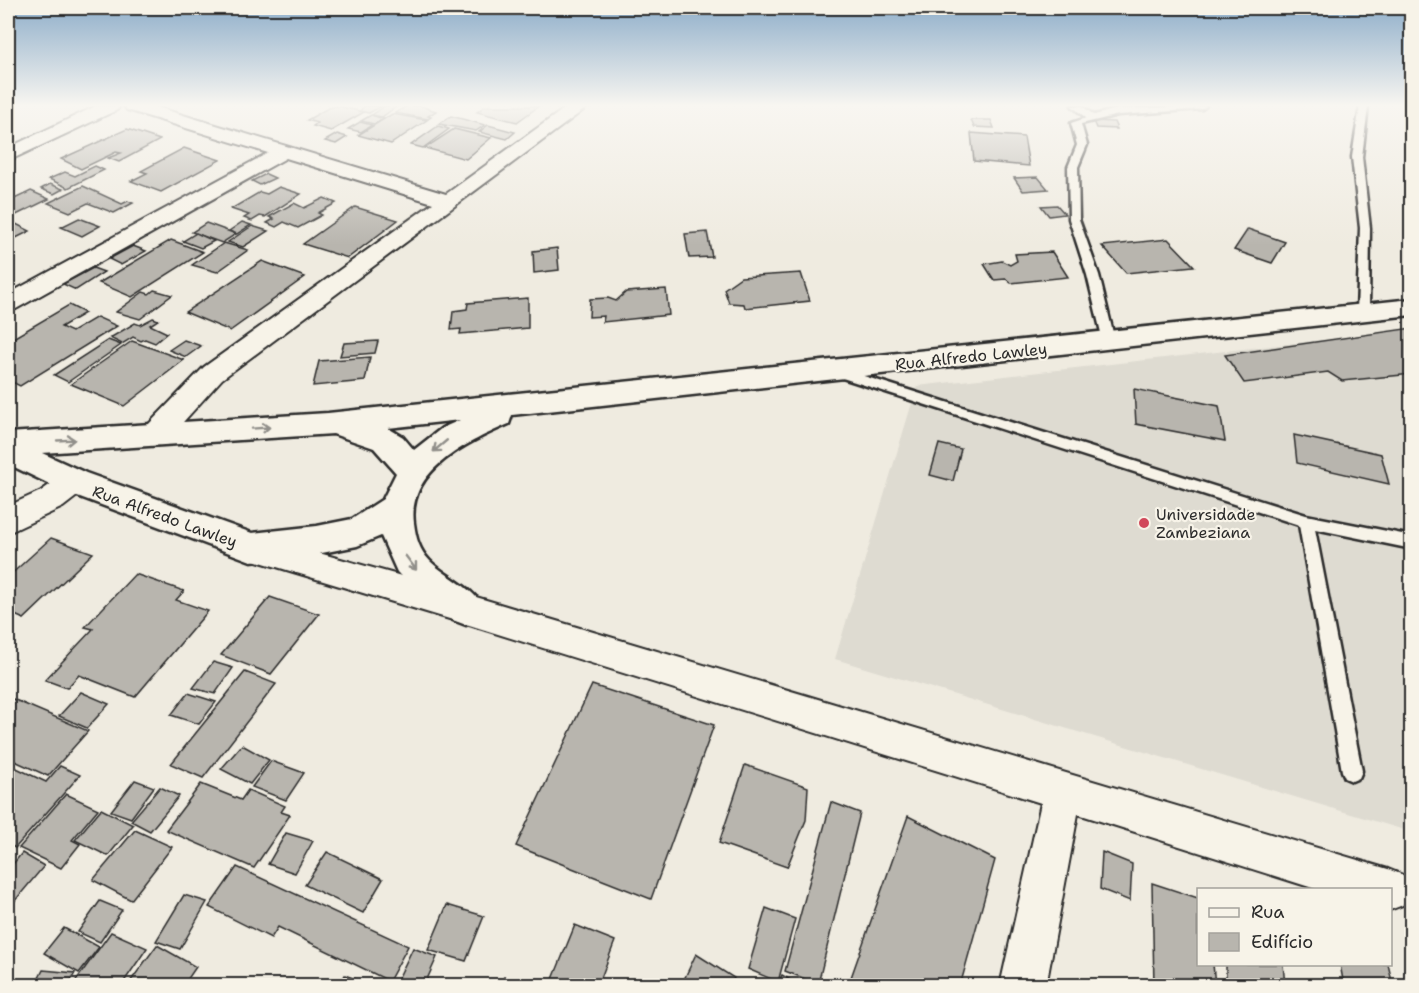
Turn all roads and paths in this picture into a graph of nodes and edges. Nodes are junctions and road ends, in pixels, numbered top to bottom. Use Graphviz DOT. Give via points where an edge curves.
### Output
graph roads {
  1 [pos="283,152"];
  2 [pos="289,152"];
  3 [pos="516,152"];
  4 [pos="1079,152"];
  5 [pos="1358,152"];
  6 [pos="449,201"];
  7 [pos="8,304"];
  8 [pos="1412,307"];
  9 [pos="1363,312"];
  10 [pos="1109,341"];
  11 [pos="835,371"];
  12 [pos="530,404"];
  13 [pos="328,424"];
  14 [pos="155,435"];
  15 [pos="8,444"];
  16 [pos="8,451"];
  17 [pos="412,472"];
  18 [pos="75,483"];
  19 [pos="395,508"];
  20 [pos="1306,520"];
  21 [pos="8,521"];
  22 [pos="1412,543"];
  23 [pos="251,547"];
  24 [pos="466,609"];
  25 [pos="1352,771"];
  26 [pos="1063,790"];
  27 [pos="1382,888"];
  28 [pos="1392,891"];
  29 [pos="1412,897"];
  30 [pos="1023,986"];
  1 -- 7 [label="street"];
  2 -- 6 [label="street"];
  3 -- 6 [label="street"];
  4 -- 10 [label="lane" via="1073,167 1074,219"];
  5 -- 9 [label="lane" via="1365,228"];
  6 -- 14 [label="street" via="213,373"];
  8 -- 9 [label="main road, Rua Alfredo Lawley"];
  9 -- 10 [label="main road, Rua Alfredo Lawley"];
  10 -- 11 [label="main road, Rua Alfredo Lawley"];
  11 -- 12 [label="main road, Rua Alfredo Lawley"];
  11 -- 20 [label="lane"];
  12 -- 13 [label="main road, Rua Alfredo Lawley"];
  12 -- 17 [label="main road, Rua Alfredo Lawley, one-way" via="453,436"];
  14 -- 13 [label="main road, Rua Alfredo Lawley, one-way"];
  13 -- 17 [label="main road" via="386,440"];
  15 -- 14 [label="main road, Rua Alfredo Lawley, one-way"];
  14 -- 18 [label="main road" via="89,465"];
  16 -- 18 [label="main road, Rua Alfredo Lawley"];
  17 -- 19 [label="main road, Rua Alfredo Lawley"];
  18 -- 21 [label="street" via="52,500"];
  18 -- 23 [label="main road, Rua Alfredo Lawley"];
  19 -- 23 [label="main road, Rua Alfredo Lawley" via="357,532"];
  19 -- 24 [label="main road, one-way" via="404,555 417,572"];
  20 -- 22 [label="lane"];
  20 -- 25 [label="lane"];
  23 -- 24 [label="street"];
  24 -- 26 [label="street"];
  26 -- 27 [label="street"];
  26 -- 30 [label="street"];
  28 -- 29 [label="street"];
}
